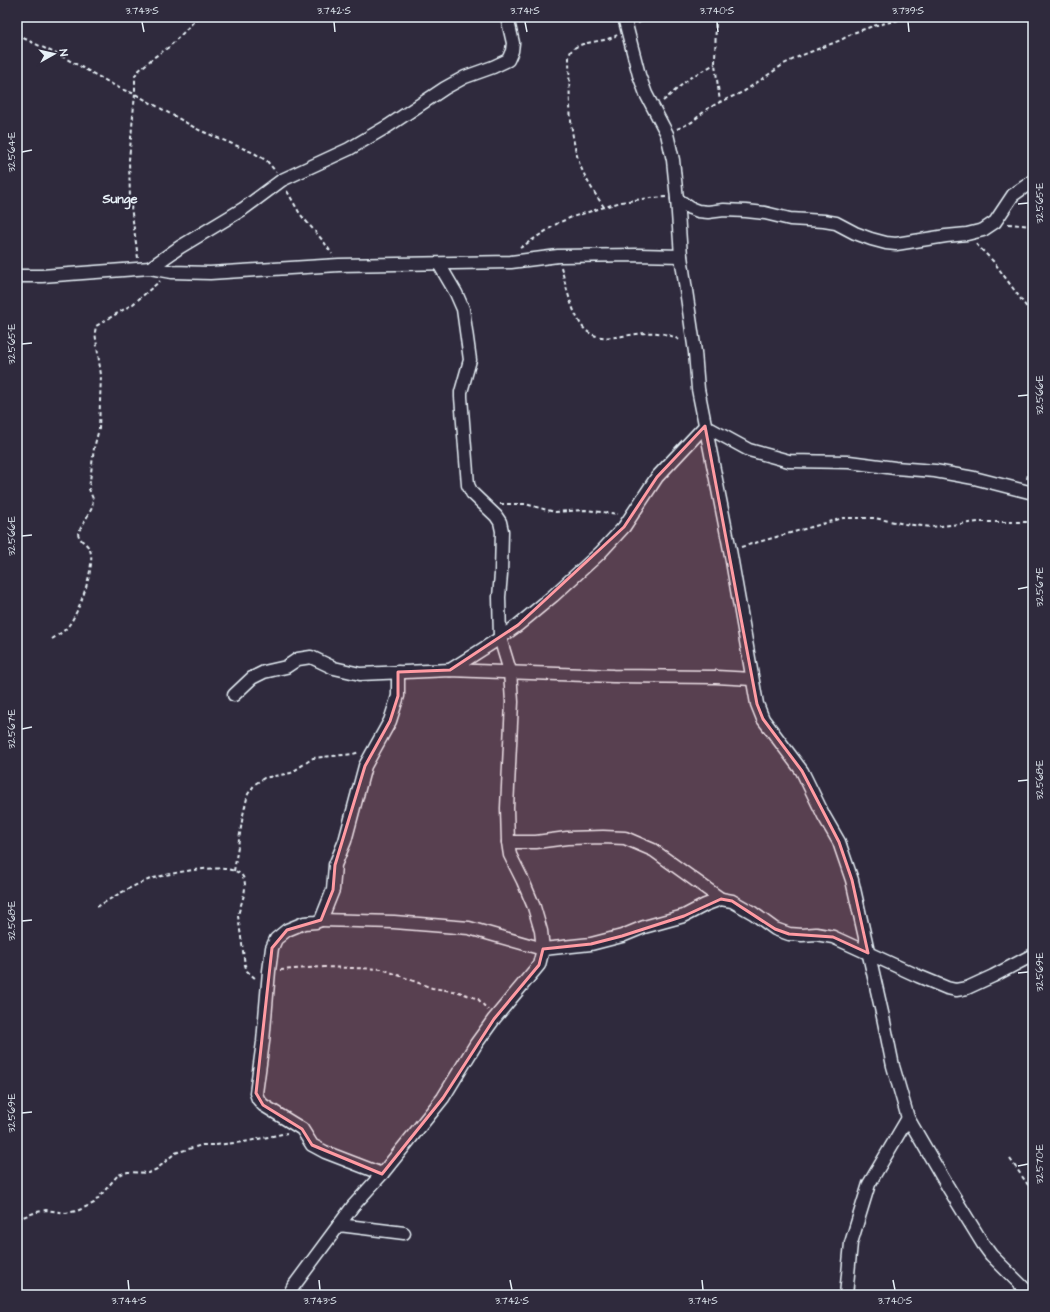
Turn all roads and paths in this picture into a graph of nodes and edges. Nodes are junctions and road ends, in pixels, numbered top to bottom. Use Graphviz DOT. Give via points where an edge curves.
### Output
graph roads {
  1 [pos="507,17"];
  2 [pos="716,17"];
  3 [pos="912,17"];
  4 [pos="197,18"];
  5 [pos="626,22"];
  6 [pos="17,34"];
  7 [pos="715,64"];
  8 [pos="135,94"];
  9 [pos="720,102"];
  10 [pos="654,109"];
  11 [pos="667,134"];
  12 [pos="282,180"];
  13 [pos="1033,181"];
  14 [pos="677,199"];
  15 [pos="604,208"];
  16 [pos="995,222"];
  17 [pos="1033,226"];
  18 [pos="967,234"];
  19 [pos="558,256"];
  20 [pos="681,256"];
  21 [pos="511,262"];
  22 [pos="440,264"];
  23 [pos="339,265"];
  24 [pos="145,269"];
  25 [pos="172,272"];
  26 [pos="17,276"];
  27 [pos="1033,316"];
  28 [pos="695,352"];
  29 [pos="705,426"];
  30 [pos="1033,444"];
  31 [pos="1020,490"];
  32 [pos="1033,493"];
  33 [pos="483,504"];
  34 [pos="633,515"];
  35 [pos="1033,522"];
  36 [pos="730,550"];
  37 [pos="500,638"];
  38 [pos="52,639"];
  39 [pos="450,670"];
  40 [pos="510,671"];
  41 [pos="398,672"];
  42 [pos="752,679"];
  43 [pos="234,695"];
  44 [pos="374,748"];
  45 [pos="508,842"];
  46 [pos="234,871"];
  47 [pos="721,899"];
  48 [pos="96,907"];
  49 [pos="321,920"];
  50 [pos="543,949"];
  51 [pos="868,953"];
  52 [pos="1033,955"];
  53 [pos="269,971"];
  54 [pos="268,987"];
  55 [pos="494,1020"];
  56 [pos="908,1118"];
  57 [pos="302,1129"];
  58 [pos="1010,1159"];
  59 [pos="382,1174"];
  60 [pos="1033,1192"];
  61 [pos="17,1219"];
  62 [pos="339,1225"];
  63 [pos="404,1233"];
  64 [pos="289,1295"];
  65 [pos="846,1295"];
  66 [pos="1031,1295"];
  1 -- 12 [label="street" via="513,43 508,60 465,77 349,149"];
  2 -- 7 [label="path"];
  3 -- 9 [label="path" via="873,26 800,56 743,92"];
  4 -- 8 [label="path" via="169,47 137,72"];
  5 -- 10 [label="street" via="639,75"];
  5 -- 15 [label="path" via="615,36 573,49 569,58 573,139 580,165"];
  6 -- 8 [label="path"];
  7 -- 9 [label="path"];
  7 -- 10 [label="path" via="691,77"];
  8 -- 12 [label="path" via="199,130 254,153 267,161"];
  8 -- 24 [label="path" via="129,160 130,199 134,238"];
  9 -- 11 [label="path" via="692,122"];
  10 -- 11 [label="street"];
  11 -- 14 [label="street"];
  12 -- 23 [label="path" via="300,214 324,242"];
  12 -- 24 [label="street" via="243,209"];
  13 -- 16 [label="street" via="1013,195"];
  14 -- 15 [label="path" via="664,196 621,202"];
  14 -- 18 [label="street" via="698,211 746,211 790,219 836,223 855,233 886,243 896,244"];
  14 -- 20 [label="street"];
  15 -- 21 [label="path" via="572,216 558,223 516,252"];
  16 -- 17 [label="path"];
  16 -- 18 [label="street" via="983,230"];
  18 -- 27 [label="path" via="994,262"];
  19 -- 20 [label="street"];
  19 -- 21 [label="street"];
  19 -- 28 [label="path" via="571,302 586,330 605,338 645,333 663,334 675,337"];
  20 -- 28 [label="street"];
  21 -- 22 [label="street"];
  22 -- 23 [label="street"];
  22 -- 33 [label="street" via="463,309 470,360 461,392 468,484 472,493"];
  23 -- 25 [label="street" via="210,273"];
  24 -- 25 [label="street"];
  24 -- 26 [label="street"];
  25 -- 38 [label="path" via="133,304 96,326 101,375 99,429 89,489 93,499 92,508 78,533 90,550 90,572 76,615 68,627"];
  28 -- 29 [label="street" via="698,390"];
  29 -- 31 [label="street" via="749,450 789,461 849,462 935,471"];
  29 -- 34 [label="street" via="656,477"];
  29 -- 36 [label="street"];
  30 -- 31 [label="path" via="1027,479"];
  31 -- 32 [label="street"];
  33 -- 34 [label="path" via="525,504 555,512 585,510"];
  33 -- 37 [label="street" via="496,516 502,531"];
  34 -- 37 [label="street" via="600,552 553,596"];
  35 -- 36 [label="path" via="979,522 931,527 874,518 843,518"];
  36 -- 42 [label="street"];
  37 -- 39 [label="street"];
  37 -- 40 [label="street"];
  39 -- 40 [label="street"];
  39 -- 41 [label="street"];
  40 -- 42 [label="street"];
  40 -- 45 [label="street" via="512,702"];
  41 -- 43 [label="street" via="360,674 334,668 311,658 303,658 286,667 264,672 252,678"];
  41 -- 44 [label="street" via="398,696 390,721"];
  42 -- 51 [label="street" via="763,719 802,772 839,842 852,880"];
  44 -- 46 [label="path" via="353,754 313,758 291,774 264,778 255,784 248,794 242,815"];
  44 -- 49 [label="street" via="365,766 345,841 335,865 333,890"];
  45 -- 47 [label="street" via="624,838 653,850"];
  45 -- 50 [label="street" via="510,855 534,907"];
  46 -- 48 [label="path" via="200,869 165,876 136,885"];
  46 -- 54 [label="path" via="242,876 244,881 244,896 238,916 245,965 252,976"];
  47 -- 50 [label="street" via="684,916 622,936 591,944"];
  47 -- 51 [label="street" via="732,901 782,932 833,937"];
  49 -- 50 [label="street" via="470,928"];
  49 -- 53 [label="street" via="295,926 281,934 272,948"];
  50 -- 55 [label="street" via="539,965"];
  51 -- 52 [label="street" via="956,990 967,988"];
  51 -- 56 [label="street" via="893,1066"];
  53 -- 54 [label="street"];
  53 -- 55 [label="path" via="324,967 382,969 432,988 459,992 478,999"];
  54 -- 57 [label="street" via="256,1093 263,1105"];
  55 -- 59 [label="street" via="443,1098"];
  56 -- 65 [label="street" via="869,1184 851,1243"];
  56 -- 66 [label="street" via="983,1244"];
  57 -- 59 [label="street" via="312,1145"];
  57 -- 61 [label="path" via="244,1142 202,1145 175,1153 157,1169 118,1175 94,1203 77,1211 66,1214 46,1210"];
  58 -- 60 [label="path"];
  59 -- 62 [label="street"];
  62 -- 63 [label="street"];
  62 -- 64 [label="street"];
}
